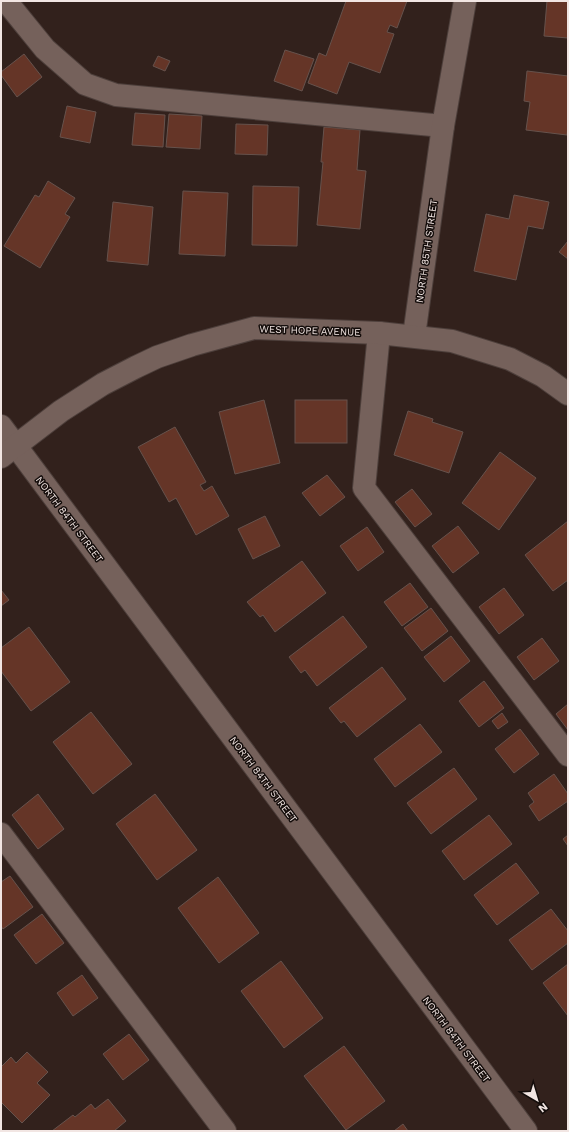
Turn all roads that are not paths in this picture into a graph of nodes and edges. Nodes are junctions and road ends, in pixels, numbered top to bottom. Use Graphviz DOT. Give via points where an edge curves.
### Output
graph roads {
  1 [pos="6,1"];
  2 [pos="465,1"];
  3 [pos="443,126"];
  4 [pos="379,333"];
  5 [pos="414,336"];
  6 [pos="568,394"];
  7 [pos="1,426"];
  8 [pos="8,451"];
  9 [pos="568,755"];
  10 [pos="1,834"];
  11 [pos="225,1131"];
  12 [pos="526,1131"];
  1 -- 3 [label="street" via="45,49 85,84 116,95"];
  2 -- 3 [label="street, NORTH 85TH STREET"];
  3 -- 5 [label="street, NORTH 85TH STREET"];
  4 -- 5 [label="street, WEST HOPE AVENUE"];
  4 -- 8 [label="street, WEST HOPE AVENUE" via="254,328 192,345 157,357 103,384 61,410"];
  4 -- 9 [label="street" via="364,488"];
  5 -- 6 [label="street" via="452,341 510,359 543,376"];
  7 -- 8 [label="street, NORTH 84TH STREET"];
  8 -- 12 [label="street, NORTH 84TH STREET"];
  10 -- 11 [label="street"];
}
